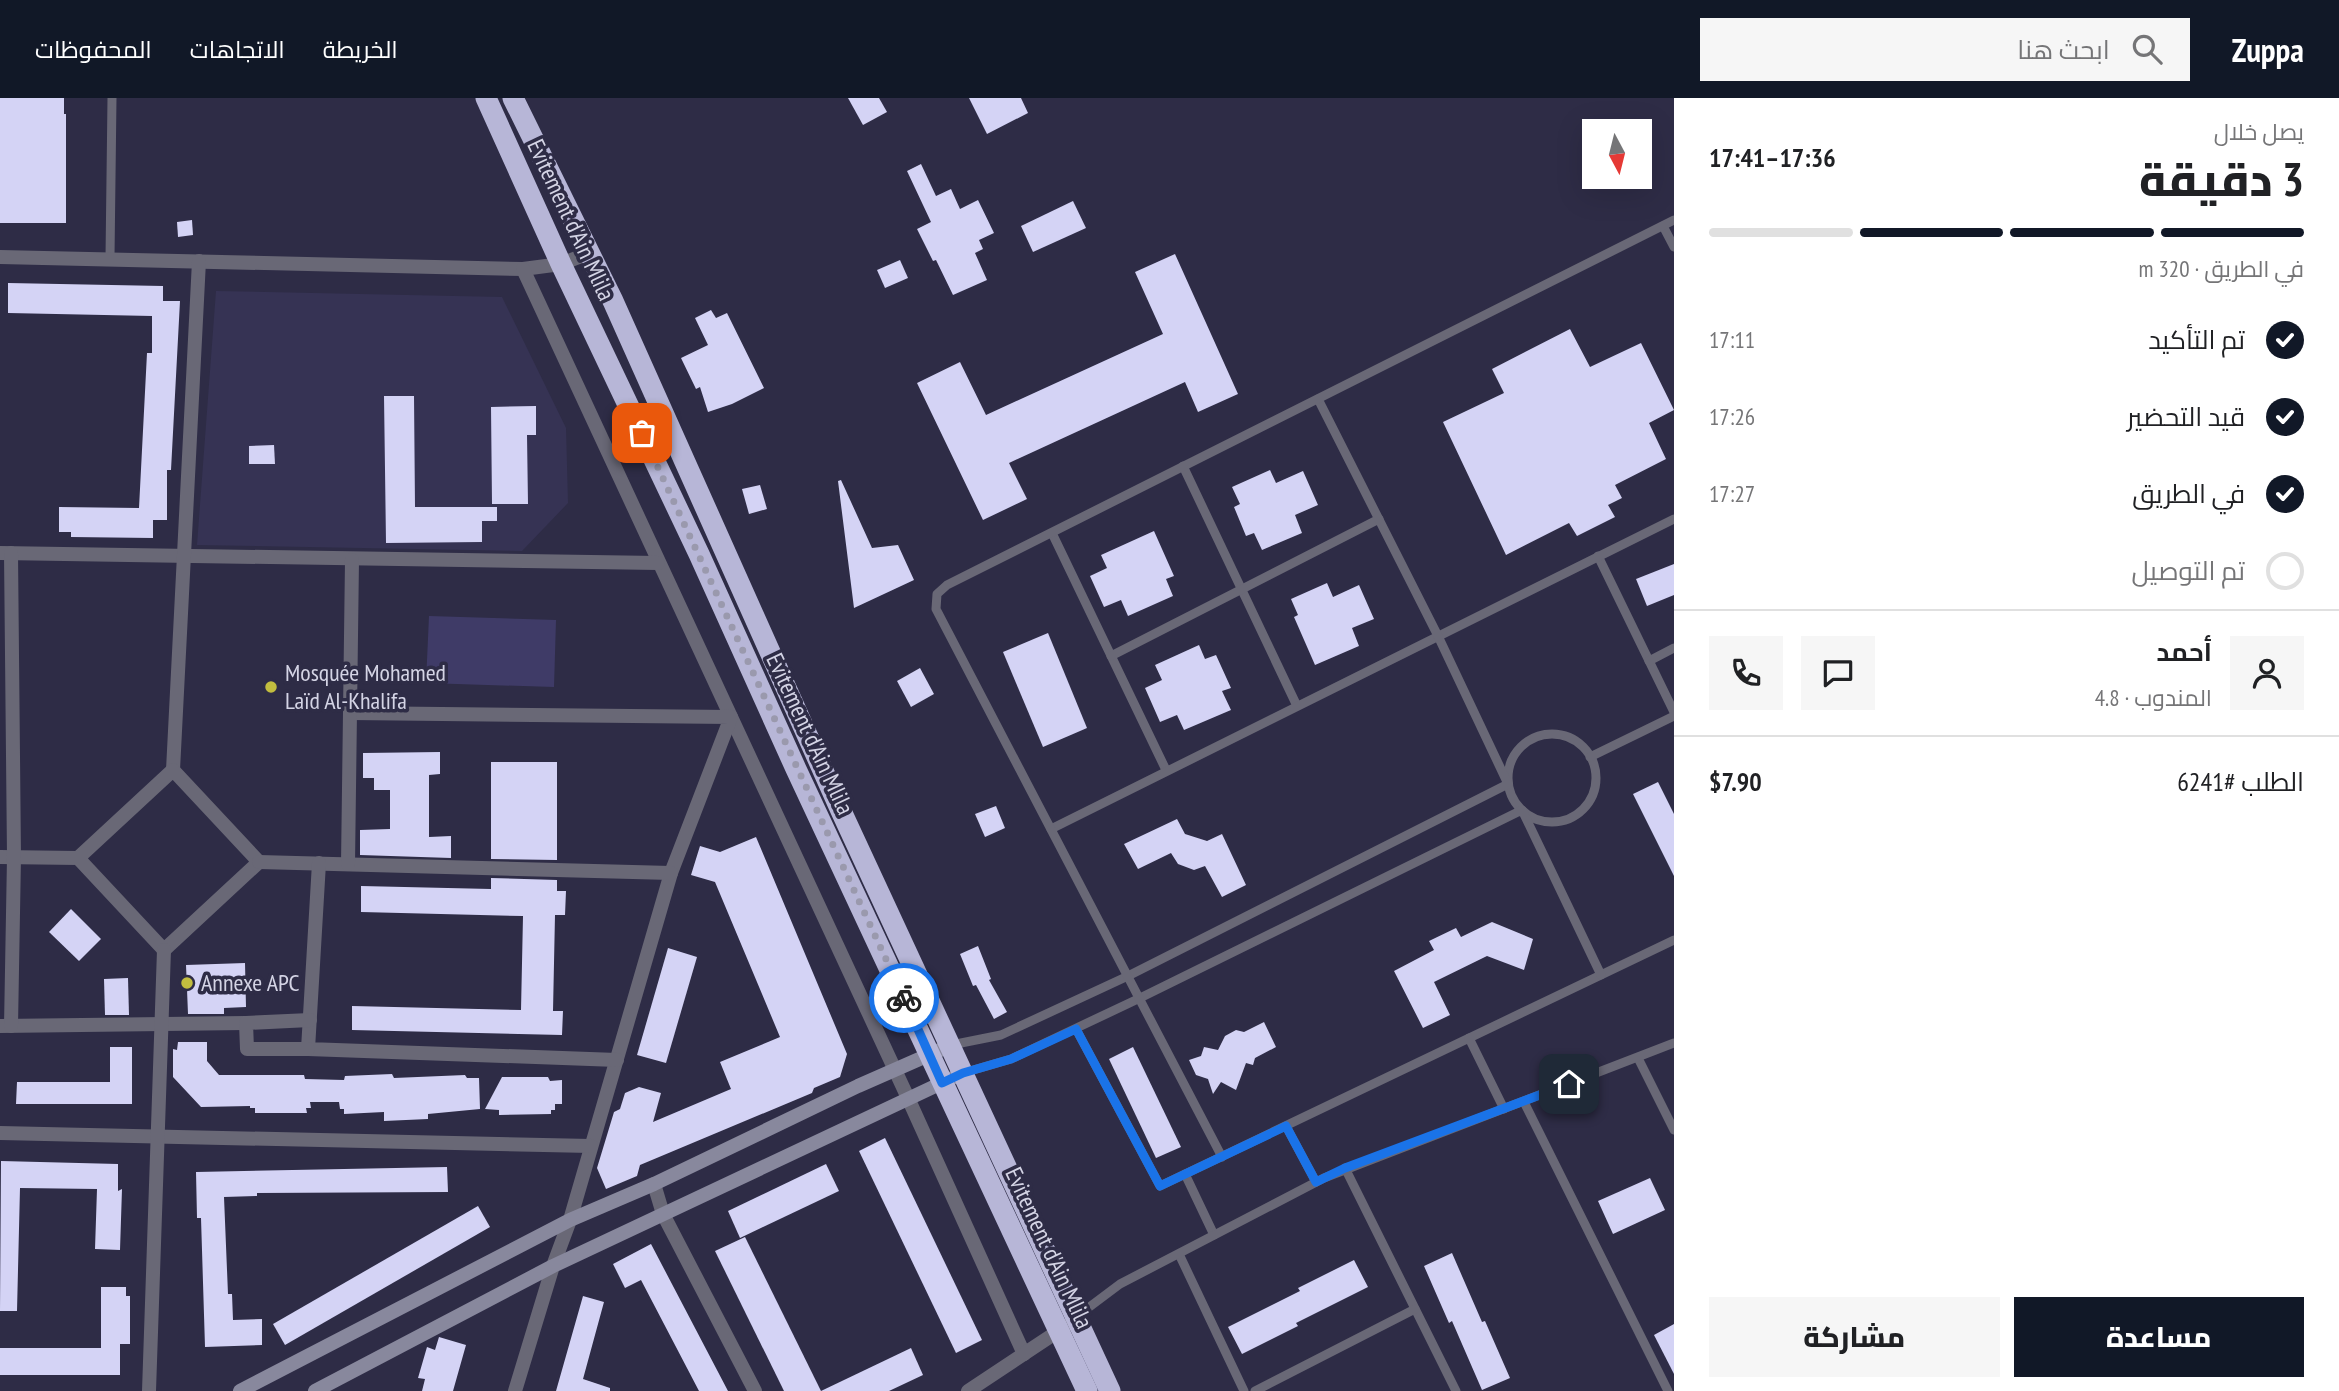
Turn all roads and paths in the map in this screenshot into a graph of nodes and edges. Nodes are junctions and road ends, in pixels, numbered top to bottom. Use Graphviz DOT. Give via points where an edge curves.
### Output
graph roads {
  1 [pos="112,98"];
  2 [pos="486,98"];
  3 [pos="513,98"];
  4 [pos="1674,220"];
  5 [pos="1663,226"];
  6 [pos="1674,247"];
  7 [pos="589,253"];
  8 [pos="0,257"];
  9 [pos="110,258"];
  10 [pos="198,261"];
  11 [pos="561,264"];
  12 [pos="523,269"];
  13 [pos="1318,399"];
  14 [pos="1184,466"];
  15 [pos="1379,519"];
  16 [pos="1674,519"];
  17 [pos="1052,533"];
  18 [pos="6,553"];
  19 [pos="183,555"];
  20 [pos="1598,556"];
  21 [pos="352,560"];
  22 [pos="658,563"];
  23 [pos="1243,589"];
  24 [pos="1438,636"];
  25 [pos="1674,648"];
  26 [pos="1111,656"];
  27 [pos="1649,661"];
  28 [pos="1297,706"];
  29 [pos="350,713"];
  30 [pos="1674,714"];
  31 [pos="731,717"];
  32 [pos="1590,757"];
  33 [pos="173,770"];
  34 [pos="1166,770"];
  35 [pos="1508,784"];
  36 [pos="1522,810"];
  37 [pos="1051,829"];
  38 [pos="7,857"];
  39 [pos="78,858"];
  40 [pos="259,862"];
  41 [pos="319,863"];
  42 [pos="348,864"];
  43 [pos="671,873"];
  44 [pos="1674,940"];
  45 [pos="164,950"];
  46 [pos="1601,975"];
  47 [pos="1128,976"];
  48 [pos="1140,998"];
  49 [pos="310,1020"];
  50 [pos="162,1023"];
  51 [pos="246,1023"];
  52 [pos="5,1026"];
  53 [pos="1076,1029"];
  54 [pos="1469,1038"];
  55 [pos="1674,1043"];
  56 [pos="308,1049"];
  57 [pos="940,1050"];
  58 [pos="1638,1058"];
  59 [pos="617,1060"];
  60 [pos="894,1071"];
  61 [pos="963,1073"];
  62 [pos="942,1083"];
  63 [pos="908,1098"];
  64 [pos="1524,1102"];
  65 [pos="1504,1110"];
  66 [pos="1286,1126"];
  67 [pos="1674,1130"];
  68 [pos="0,1133"];
  69 [pos="158,1136"];
  70 [pos="591,1146"];
  71 [pos="1223,1157"];
  72 [pos="1345,1168"];
  73 [pos="1185,1174"];
  74 [pos="1316,1182"];
  75 [pos="654,1184"];
  76 [pos="663,1214"];
  77 [pos="570,1220"];
  78 [pos="1214,1235"];
  79 [pos="1179,1254"];
  80 [pos="553,1266"];
  81 [pos="1415,1309"];
  82 [pos="1067,1325"];
  83 [pos="1024,1354"];
  84 [pos="149,1391"];
  85 [pos="240,1391"];
  86 [pos="315,1391"];
  87 [pos="515,1391"];
  88 [pos="755,1391"];
  89 [pos="968,1391"];
  90 [pos="1087,1391"];
  91 [pos="1110,1391"];
  92 [pos="1244,1391"];
  93 [pos="1255,1391"];
  94 [pos="1455,1391"];
  95 [pos="1668,1391"];
  1 -- 9 [label="lane"];
  2 -- 11 [label="highway, Evitement d'Ain Mlila"];
  3 -- 7 [label="highway, Evitement d'Ain Mlila"];
  4 -- 5 [label="lane"];
  5 -- 6 [label="lane"];
  5 -- 13 [label="lane"];
  7 -- 11 [label="street"];
  7 -- 57 [label="highway, Evitement d'Ain Mlila" via="830,789"];
  8 -- 9 [label="street"];
  9 -- 10 [label="street"];
  10 -- 12 [label="street"];
  10 -- 19 [label="street"];
  11 -- 12 [label="street"];
  11 -- 57 [label="highway, Evitement d'Ain Mlila" via="796,769"];
  12 -- 22 [label="street"];
  13 -- 14 [label="lane"];
  13 -- 15 [label="lane"];
  14 -- 17 [label="lane"];
  14 -- 23 [label="lane"];
  15 -- 23 [label="lane"];
  15 -- 24 [label="lane"];
  16 -- 20 [label="lane"];
  17 -- 26 [label="lane"];
  17 -- 37 [label="lane" via="947,585 937,594 936,608"];
  18 -- 19 [label="street"];
  18 -- 38 [label="street"];
  19 -- 21 [label="street"];
  19 -- 33 [label="street"];
  20 -- 24 [label="lane"];
  20 -- 27 [label="lane"];
  21 -- 22 [label="street"];
  21 -- 29 [label="street"];
  22 -- 31 [label="street"];
  23 -- 26 [label="lane"];
  23 -- 28 [label="lane"];
  24 -- 28 [label="lane"];
  24 -- 35 [label="lane"];
  25 -- 27 [label="lane"];
  26 -- 34 [label="lane"];
  27 -- 30 [label="lane"];
  28 -- 34 [label="lane"];
  29 -- 31 [label="street"];
  29 -- 42 [label="street"];
  30 -- 32 [label="lane"];
  31 -- 43 [label="street"];
  31 -- 60 [label="street"];
  32 -- 35 [label="lane" via="1568,737 1538,736 1514,755"];
  32 -- 36 [label="lane" via="1595,787 1579,812 1549,822"];
  33 -- 39 [label="street"];
  33 -- 40 [label="street"];
  34 -- 37 [label="lane"];
  35 -- 36 [label="lane"];
  35 -- 47 [label="lane"];
  36 -- 46 [label="lane"];
  36 -- 48 [label="lane"];
  37 -- 47 [label="lane"];
  38 -- 39 [label="street"];
  38 -- 52 [label="street"];
  39 -- 45 [label="street"];
  40 -- 41 [label="street"];
  40 -- 45 [label="street"];
  41 -- 42 [label="street"];
  41 -- 49 [label="street"];
  42 -- 43 [label="street"];
  43 -- 59 [label="street"];
  44 -- 46 [label="lane"];
  45 -- 50 [label="street"];
  46 -- 54 [label="lane"];
  47 -- 48 [label="lane"];
  47 -- 57 [label="lane" via="1001,1035"];
  48 -- 53 [label="lane"];
  48 -- 71 [label="lane"];
  49 -- 51 [label="street"];
  49 -- 56 [label="street"];
  50 -- 51 [label="street"];
  50 -- 52 [label="street"];
  50 -- 69 [label="street"];
  51 -- 56 [label="street" via="247,1049"];
  53 -- 61 [label="lane" via="1011,1059"];
  53 -- 73 [label="lane" via="1160,1186"];
  54 -- 65 [label="lane"];
  54 -- 66 [label="lane"];
  55 -- 58 [label="lane"];
  56 -- 59 [label="street"];
  57 -- 60 [label="street"];
  57 -- 61 [label="highway, Evitement d'Ain Mlila"];
  57 -- 62 [label="highway, Evitement d'Ain Mlila"];
  58 -- 64 [label="lane"];
  58 -- 67 [label="lane"];
  59 -- 70 [label="street"];
  60 -- 63 [label="street"];
  60 -- 75 [label="street"];
  61 -- 62 [label="street"];
  61 -- 82 [label="highway, Evitement d'Ain Mlila"];
  62 -- 63 [label="street"];
  62 -- 82 [label="highway, Evitement d'Ain Mlila"];
  63 -- 76 [label="street"];
  63 -- 83 [label="street"];
  64 -- 65 [label="lane"];
  64 -- 95 [label="lane"];
  65 -- 72 [label="lane"];
  66 -- 71 [label="lane"];
  66 -- 74 [label="lane"];
  68 -- 69 [label="street"];
  69 -- 70 [label="street"];
  69 -- 84 [label="street"];
  70 -- 77 [label="street"];
  71 -- 73 [label="lane"];
  72 -- 74 [label="lane"];
  72 -- 81 [label="lane"];
  73 -- 78 [label="lane"];
  74 -- 78 [label="lane"];
  75 -- 76 [label="street"];
  75 -- 77 [label="street"];
  76 -- 80 [label="street"];
  76 -- 88 [label="street"];
  77 -- 80 [label="street"];
  77 -- 85 [label="street"];
  78 -- 79 [label="lane"];
  79 -- 82 [label="lane" via="1119,1284"];
  79 -- 92 [label="lane"];
  80 -- 86 [label="street"];
  80 -- 87 [label="street"];
  81 -- 93 [label="lane"];
  81 -- 94 [label="lane"];
  82 -- 83 [label="street"];
  82 -- 90 [label="highway, Evitement d'Ain Mlila"];
  82 -- 91 [label="highway, Evitement d'Ain Mlila"];
  83 -- 89 [label="street"];
}
